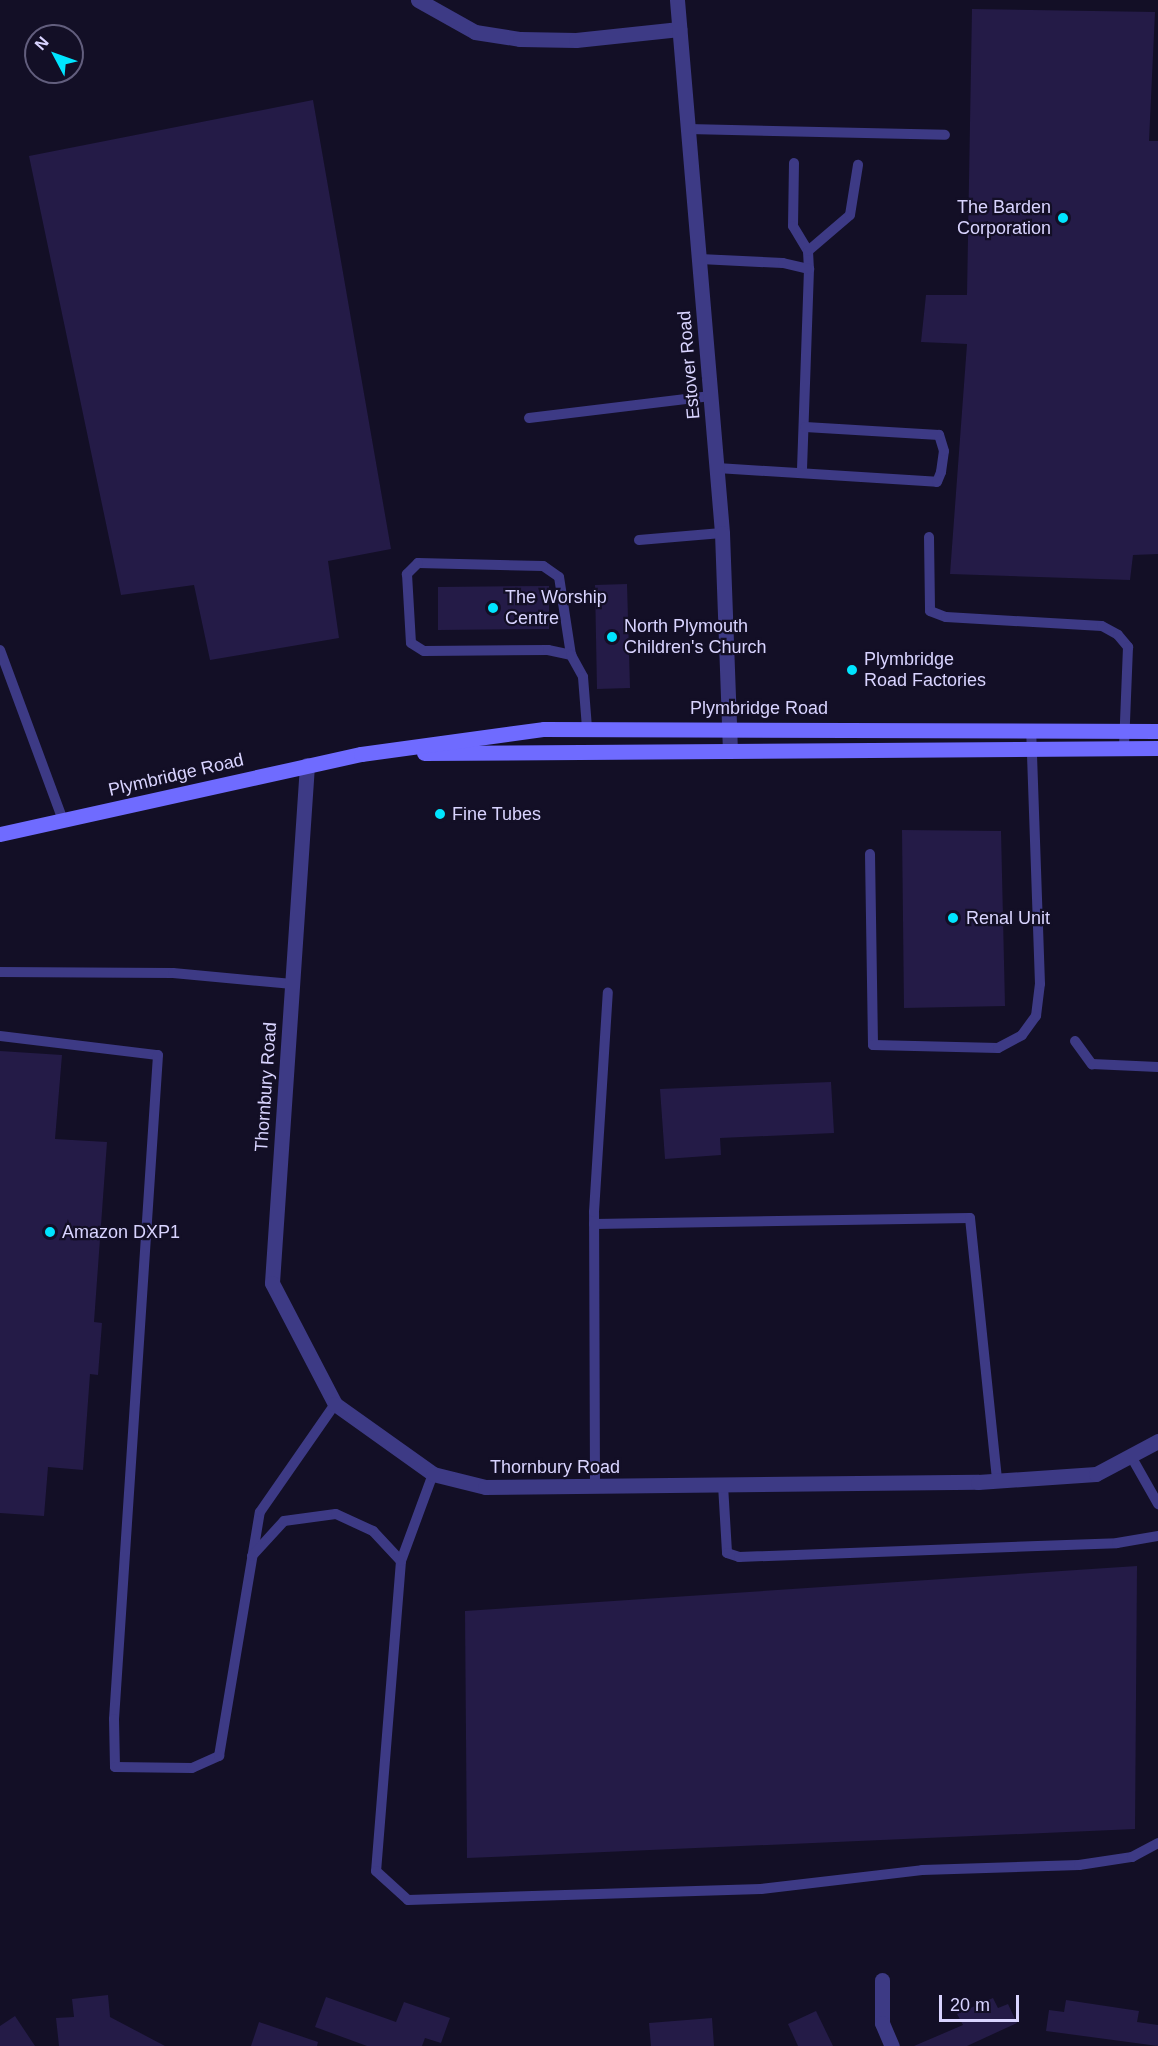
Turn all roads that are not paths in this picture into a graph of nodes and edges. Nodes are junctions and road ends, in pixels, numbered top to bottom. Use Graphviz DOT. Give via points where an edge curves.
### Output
graph roads {
  1 [pos="418,0"];
  2 [pos="677,0"];
  3 [pos="679,29"];
  4 [pos="688,129"];
  5 [pos="945,135"];
  6 [pos="794,163"];
  7 [pos="858,165"];
  8 [pos="808,251"];
  9 [pos="700,259"];
  10 [pos="809,269"];
  11 [pos="711,396"];
  12 [pos="529,418"];
  13 [pos="805,427"];
  14 [pos="717,468"];
  15 [pos="802,472"];
  16 [pos="722,533"];
  17 [pos="929,537"];
  18 [pos="639,540"];
  19 [pos="0,650"];
  20 [pos="571,655"];
  21 [pos="5,677"];
  22 [pos="730,727"];
  23 [pos="587,728"];
  24 [pos="1030,730"];
  25 [pos="1126,731"];
  26 [pos="1158,731"];
  27 [pos="1124,748"];
  28 [pos="1158,748"];
  29 [pos="1031,749"];
  30 [pos="730,751"];
  31 [pos="361,754"];
  32 [pos="307,765"];
  33 [pos="63,820"];
  34 [pos="0,834"];
  35 [pos="870,854"];
  36 [pos="0,972"];
  37 [pos="292,984"];
  38 [pos="608,992"];
  39 [pos="0,1036"];
  40 [pos="1075,1041"];
  41 [pos="1158,1067"];
  42 [pos="594,1224"];
  43 [pos="335,1404"];
  44 [pos="1158,1441"];
  45 [pos="1132,1458"];
  46 [pos="433,1474"];
  47 [pos="997,1480"];
  48 [pos="723,1485"];
  49 [pos="595,1486"];
  50 [pos="1158,1504"];
  51 [pos="1158,1536"];
  52 [pos="252,1556"];
  53 [pos="401,1561"];
  54 [pos="1158,1843"];
  55 [pos="882,1980"];
  56 [pos="892,2046"];
  1 -- 3 [label="street" via="475,32 520,39 576,40"];
  2 -- 3 [label="street, Estover Road"];
  3 -- 4 [label="street, Estover Road"];
  4 -- 5 [label="lane"];
  4 -- 9 [label="street, Estover Road"];
  6 -- 8 [label="lane" via="793,226"];
  7 -- 8 [label="lane" via="850,215"];
  8 -- 10 [label="lane"];
  9 -- 10 [label="lane" via="783,263"];
  9 -- 11 [label="street, Estover Road"];
  10 -- 13 [label="lane"];
  11 -- 12 [label="lane"];
  11 -- 14 [label="street, Estover Road"];
  13 -- 15 [label="lane"];
  13 -- 15 [label="lane" via="939,435 944,451 937,482"];
  14 -- 15 [label="lane"];
  14 -- 16 [label="street, Estover Road"];
  16 -- 18 [label="lane"];
  16 -- 22 [label="street, Estover Road"];
  17 -- 25 [label="lane" via="930,611 946,617 1102,626 1118,635 1128,647"];
  19 -- 21 [label="lane"];
  20 -- 20 [label="lane" via="548,650 424,651 411,643 407,574 418,563 543,566 559,577"];
  20 -- 23 [label="lane" via="583,677"];
  21 -- 33 [label="lane"];
  22 -- 23 [label="main road, Plymbridge Road"];
  22 -- 24 [label="main road, Plymbridge Road"];
  22 -- 30 [label="street, Estover Road"];
  23 -- 31 [label="main road, Plymbridge Road" via="544,729"];
  24 -- 25 [label="main road, Plymbridge Road"];
  24 -- 29 [label="lane"];
  25 -- 26 [label="main road, Plymbridge Road"];
  25 -- 27 [label="lane"];
  27 -- 28 [label="main road, Plymbridge Road"];
  27 -- 29 [label="main road, Plymbridge Road"];
  29 -- 30 [label="main road, Plymbridge Road"];
  29 -- 35 [label="lane" via="1040,984 1036,1017 1022,1035 998,1048 873,1045"];
  30 -- 31 [label="main road, Plymbridge Road"];
  31 -- 32 [label="main road, Plymbridge Road"];
  32 -- 33 [label="main road, Plymbridge Road"];
  32 -- 37 [label="street, Thornbury Road"];
  33 -- 34 [label="main road, Plymbridge Road"];
  36 -- 37 [label="lane" via="173,973"];
  37 -- 43 [label="street, Thornbury Road" via="272,1282"];
  38 -- 42 [label="lane"];
  39 -- 52 [label="lane" via="158,1055 114,1719 115,1767 192,1768 219,1756"];
  40 -- 41 [label="lane" via="1092,1064"];
  42 -- 47 [label="lane" via="970,1218"];
  42 -- 49 [label="lane"];
  43 -- 46 [label="street, Thornbury Road"];
  43 -- 52 [label="lane" via="260,1512"];
  44 -- 45 [label="street, Thornbury Road"];
  45 -- 47 [label="street, Thornbury Road" via="1096,1474"];
  45 -- 50 [label="lane"];
  46 -- 49 [label="street, Thornbury Road" via="485,1487"];
  46 -- 53 [label="lane"];
  47 -- 48 [label="street, Thornbury Road"];
  48 -- 49 [label="street, Thornbury Road"];
  48 -- 51 [label="lane" via="727,1553 739,1557 1116,1543"];
  52 -- 53 [label="lane" via="284,1521 336,1514 373,1531"];
  53 -- 54 [label="lane" via="376,1871 408,1900 761,1889 922,1870 1079,1865 1132,1857"];
  55 -- 56 [label="street" via="882,2023"];
}
